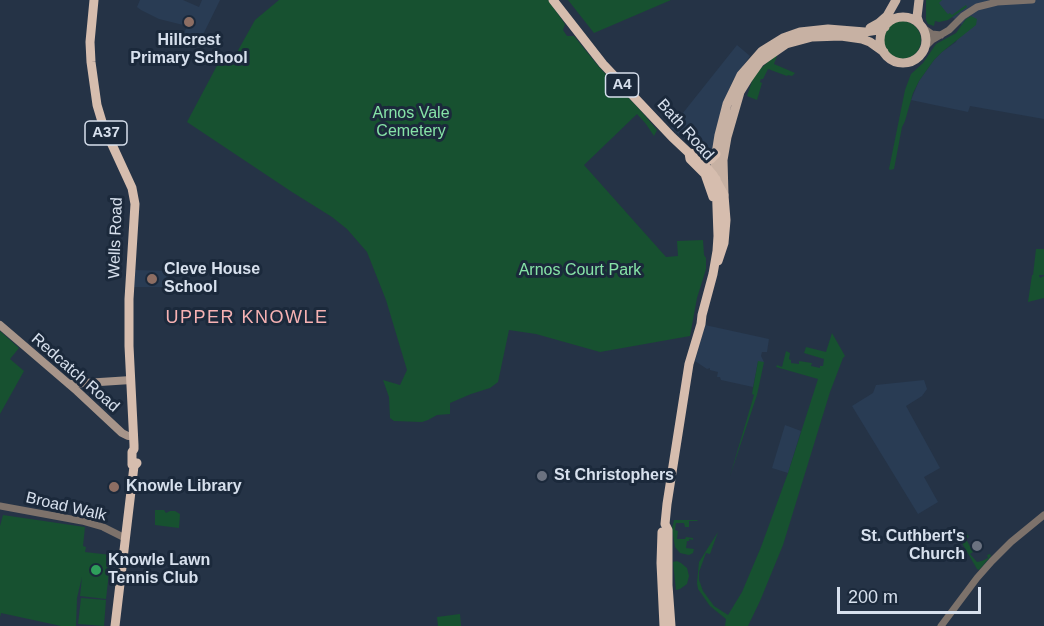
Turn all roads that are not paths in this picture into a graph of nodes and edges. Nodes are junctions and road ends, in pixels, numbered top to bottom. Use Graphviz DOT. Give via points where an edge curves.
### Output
graph roads {
  1 [pos="94,0"];
  2 [pos="553,0"];
  3 [pos="896,0"];
  4 [pos="919,0"];
  5 [pos="1032,0"];
  6 [pos="887,25"];
  7 [pos="920,25"];
  8 [pos="859,31"];
  9 [pos="941,35"];
  10 [pos="925,47"];
  11 [pos="884,52"];
  12 [pos="689,153"];
  13 [pos="719,157"];
  14 [pos="701,160"];
  15 [pos="716,183"];
  16 [pos="0,325"];
  17 [pos="131,380"];
  18 [pos="77,387"];
  19 [pos="134,436"];
  20 [pos="0,506"];
  21 [pos="1044,515"];
  22 [pos="665,524"];
  23 [pos="125,538"];
  24 [pos="115,626"];
  25 [pos="664,626"];
  26 [pos="671,626"];
  27 [pos="941,626"];
  1 -- 17 [label="highway, Wells Road / A37" via="90,42 97,105 135,204 129,299"];
  2 -- 12 [label="highway, Bath Road / A4" via="603,64"];
  3 -- 6 [label="main road" via="895,14"];
  3 -- 8 [label="main road" via="883,20"];
  4 -- 7 [label="main road"];
  5 -- 9 [label="street" via="977,7"];
  6 -- 7 [label="main road" via="904,17"];
  6 -- 8 [label="main road"];
  6 -- 11 [label="main road" via="881,35"];
  7 -- 9 [label="street"];
  7 -- 10 [label="main road"];
  8 -- 13 [label="main road" via="800,32 762,51 733,89 723,118"];
  9 -- 10 [label="street"];
  10 -- 11 [label="main road" via="919,57 906,63 892,60"];
  11 -- 13 [label="main road" via="865,40 830,36 802,39 774,51 753,70 741,92"];
  12 -- 14 [label="highway, A4"];
  12 -- 15 [label="highway, Bath Road / A4" via="690,159"];
  13 -- 14 [label="highway"];
  13 -- 15 [label="main road"];
  13 -- 15 [label="main road"];
  14 -- 15 [label="highway, Bath Road / A4"];
  15 -- 22 [label="highway" via="726,220 723,250 692,352"];
  16 -- 18 [label="main road, Redcatch Road"];
  17 -- 18 [label="main road"];
  17 -- 19 [label="highway, Wells Road / A37"];
  18 -- 19 [label="main road, Redcatch Road" via="122,433"];
  19 -- 23 [label="highway, Wells Road / A37"];
  20 -- 23 [label="street, Broad Walk" via="82,521"];
  21 -- 27 [label="street" via="992,561"];
  22 -- 25 [label="highway" via="661,563"];
  22 -- 26 [label="highway"];
  23 -- 24 [label="highway, Wells Road / A37"];
}
